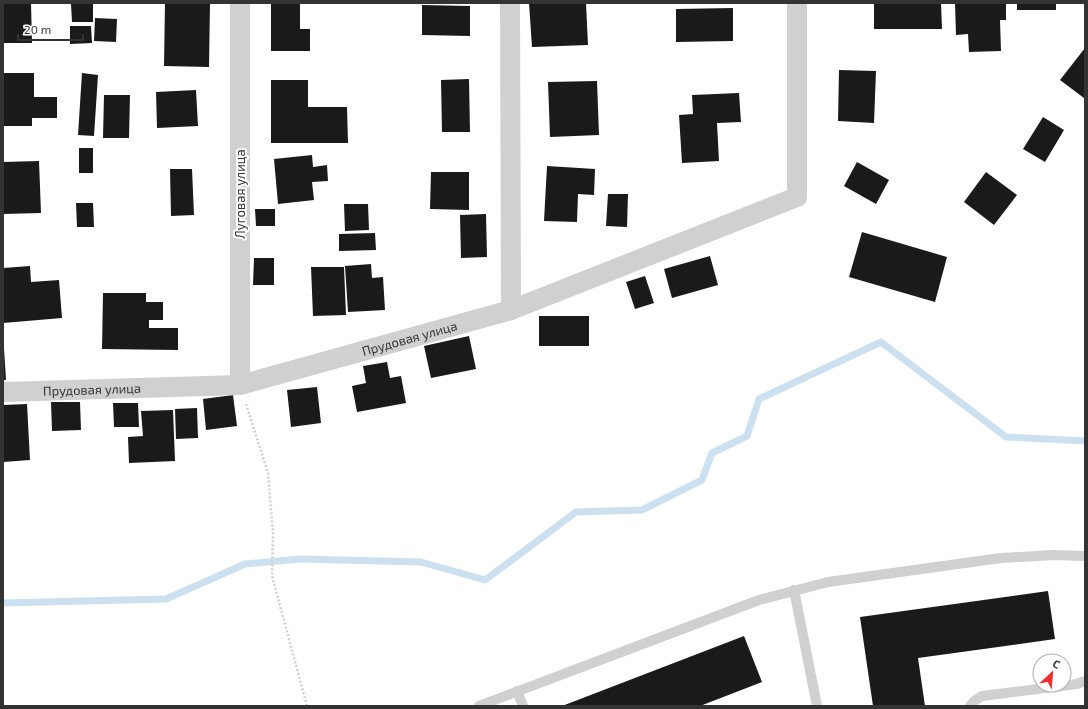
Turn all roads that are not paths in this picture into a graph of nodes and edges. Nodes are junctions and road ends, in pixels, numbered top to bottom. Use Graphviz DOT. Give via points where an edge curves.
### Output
graph roads {
  1 [pos="240,3"];
  2 [pos="510,3"];
  3 [pos="796,3"];
  4 [pos="511,310"];
  5 [pos="240,385"];
  6 [pos="3,392"];
  7 [pos="1085,556"];
  8 [pos="794,590"];
  9 [pos="1085,681"];
  10 [pos="517,691"];
  11 [pos="478,706"];
  12 [pos="523,706"];
  13 [pos="817,706"];
  14 [pos="970,706"];
  1 -- 5 [label="street, Луговая улица"];
  2 -- 4 [label="street"];
  3 -- 4 [label="street, Прудовая улица" via="797,198"];
  4 -- 5 [label="street, Прудовая улица"];
  5 -- 6 [label="street, Прудовая улица"];
  7 -- 8 [label="lane" via="1001,558 828,582"];
  8 -- 10 [label="lane" via="759,600"];
  8 -- 13 [label="lane"];
  9 -- 14 [label="lane" via="982,696"];
  10 -- 11 [label="lane"];
  10 -- 12 [label="lane"];
}
